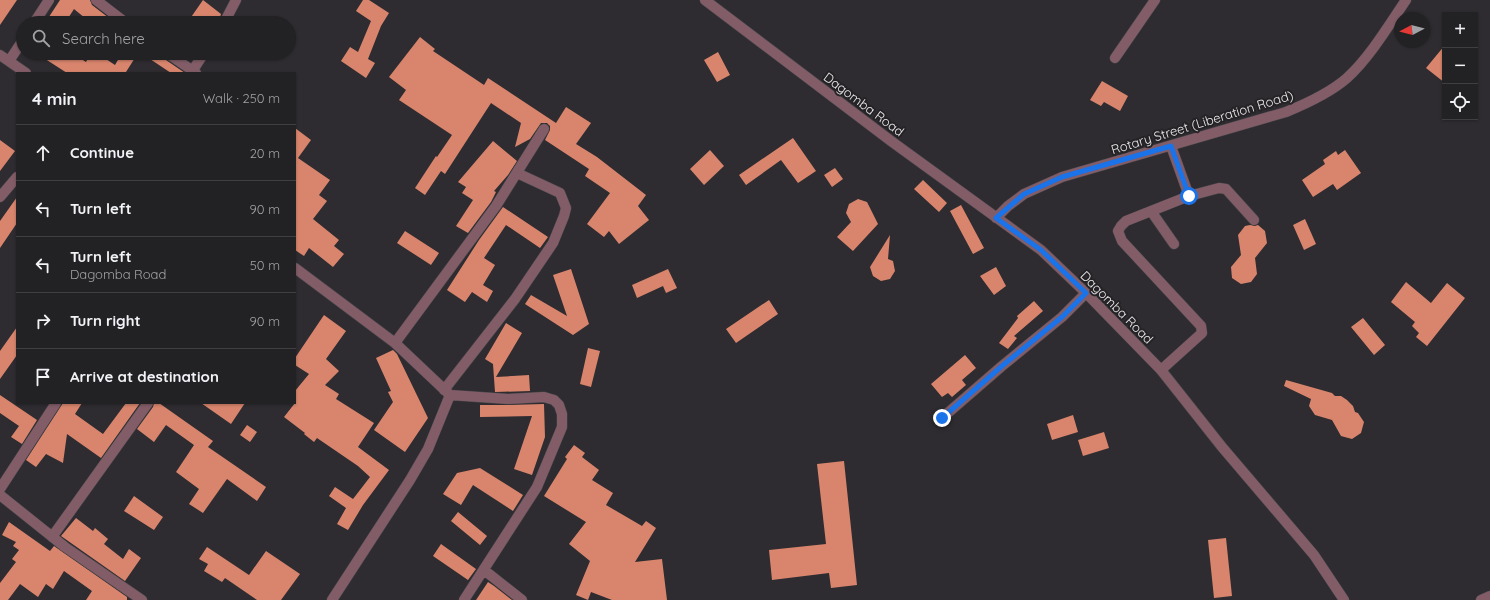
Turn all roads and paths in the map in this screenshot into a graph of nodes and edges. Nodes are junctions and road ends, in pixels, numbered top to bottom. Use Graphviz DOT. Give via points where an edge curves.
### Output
graph roads {
  1 [pos="49,0"];
  2 [pos="96,0"];
  3 [pos="236,0"];
  4 [pos="705,0"];
  5 [pos="1155,0"];
  6 [pos="1406,0"];
  7 [pos="39,16"];
  8 [pos="117,16"];
  9 [pos="228,16"];
  10 [pos="16,47"];
  11 [pos="1115,58"];
  12 [pos="3,59"];
  13 [pos="177,60"];
  14 [pos="201,60"];
  15 [pos="24,72"];
  16 [pos="195,72"];
  17 [pos="544,129"];
  18 [pos="1171,146"];
  19 [pos="517,173"];
  20 [pos="16,178"];
  21 [pos="1189,196"];
  22 [pos="0,197"];
  23 [pos="1151,211"];
  24 [pos="996,218"];
  25 [pos="1254,220"];
  26 [pos="1174,244"];
  27 [pos="296,269"];
  28 [pos="1086,293"];
  29 [pos="395,343"];
  30 [pos="1161,370"];
  31 [pos="447,393"];
  32 [pos="55,404"];
  33 [pos="147,404"];
  34 [pos="942,418"];
  35 [pos="0,489"];
  36 [pos="0,496"];
  37 [pos="52,537"];
  38 [pos="484,570"];
  39 [pos="1490,596"];
  40 [pos="142,600"];
  41 [pos="332,600"];
  42 [pos="464,600"];
  43 [pos="522,600"];
  44 [pos="1344,600"];
  45 [pos="1481,600"];
  1 -- 7 [label="street"];
  2 -- 8 [label="street"];
  3 -- 9 [label="street"];
  4 -- 24 [label="street, Dagomba Road"];
  5 -- 11 [label="street"];
  6 -- 18 [label="street, Rotary Street (Liberation Road)" via="1366,57 1347,78 1327,92 1307,104 1286,112"];
  10 -- 12 [label="street"];
  12 -- 15 [label="street"];
  13 -- 16 [label="street"];
  14 -- 16 [label="street"];
  17 -- 19 [label="street"];
  18 -- 21 [label="street"];
  18 -- 24 [label="street, Rotary Street (Liberation Road)" via="1049,182 1024,194"];
  19 -- 29 [label="street" via="496,206"];
  19 -- 31 [label="street" via="560,193 566,208 564,216 554,243"];
  20 -- 22 [label="street"];
  21 -- 23 [label="street"];
  21 -- 25 [label="street" via="1219,188 1226,189"];
  23 -- 26 [label="street"];
  23 -- 30 [label="street" via="1126,221 1118,230 1119,236 1202,330 1202,333"];
  24 -- 28 [label="street, Dagomba Road" via="1041,250"];
  27 -- 29 [label="street"];
  28 -- 30 [label="street, Dagomba Road"];
  28 -- 34 [label="street" via="1062,317"];
  29 -- 31 [label="street"];
  30 -- 44 [label="street, Dagomba Road" via="1222,447 1314,555"];
  31 -- 38 [label="street" via="508,399 544,397 554,400 562,414 562,427 537,487"];
  31 -- 41 [label="street" via="438,427 425,456"];
  32 -- 35 [label="street"];
  33 -- 37 [label="street"];
  36 -- 37 [label="street"];
  37 -- 40 [label="street"];
  38 -- 42 [label="street"];
  38 -- 43 [label="street"];
  39 -- 45 [label="street"];
}
